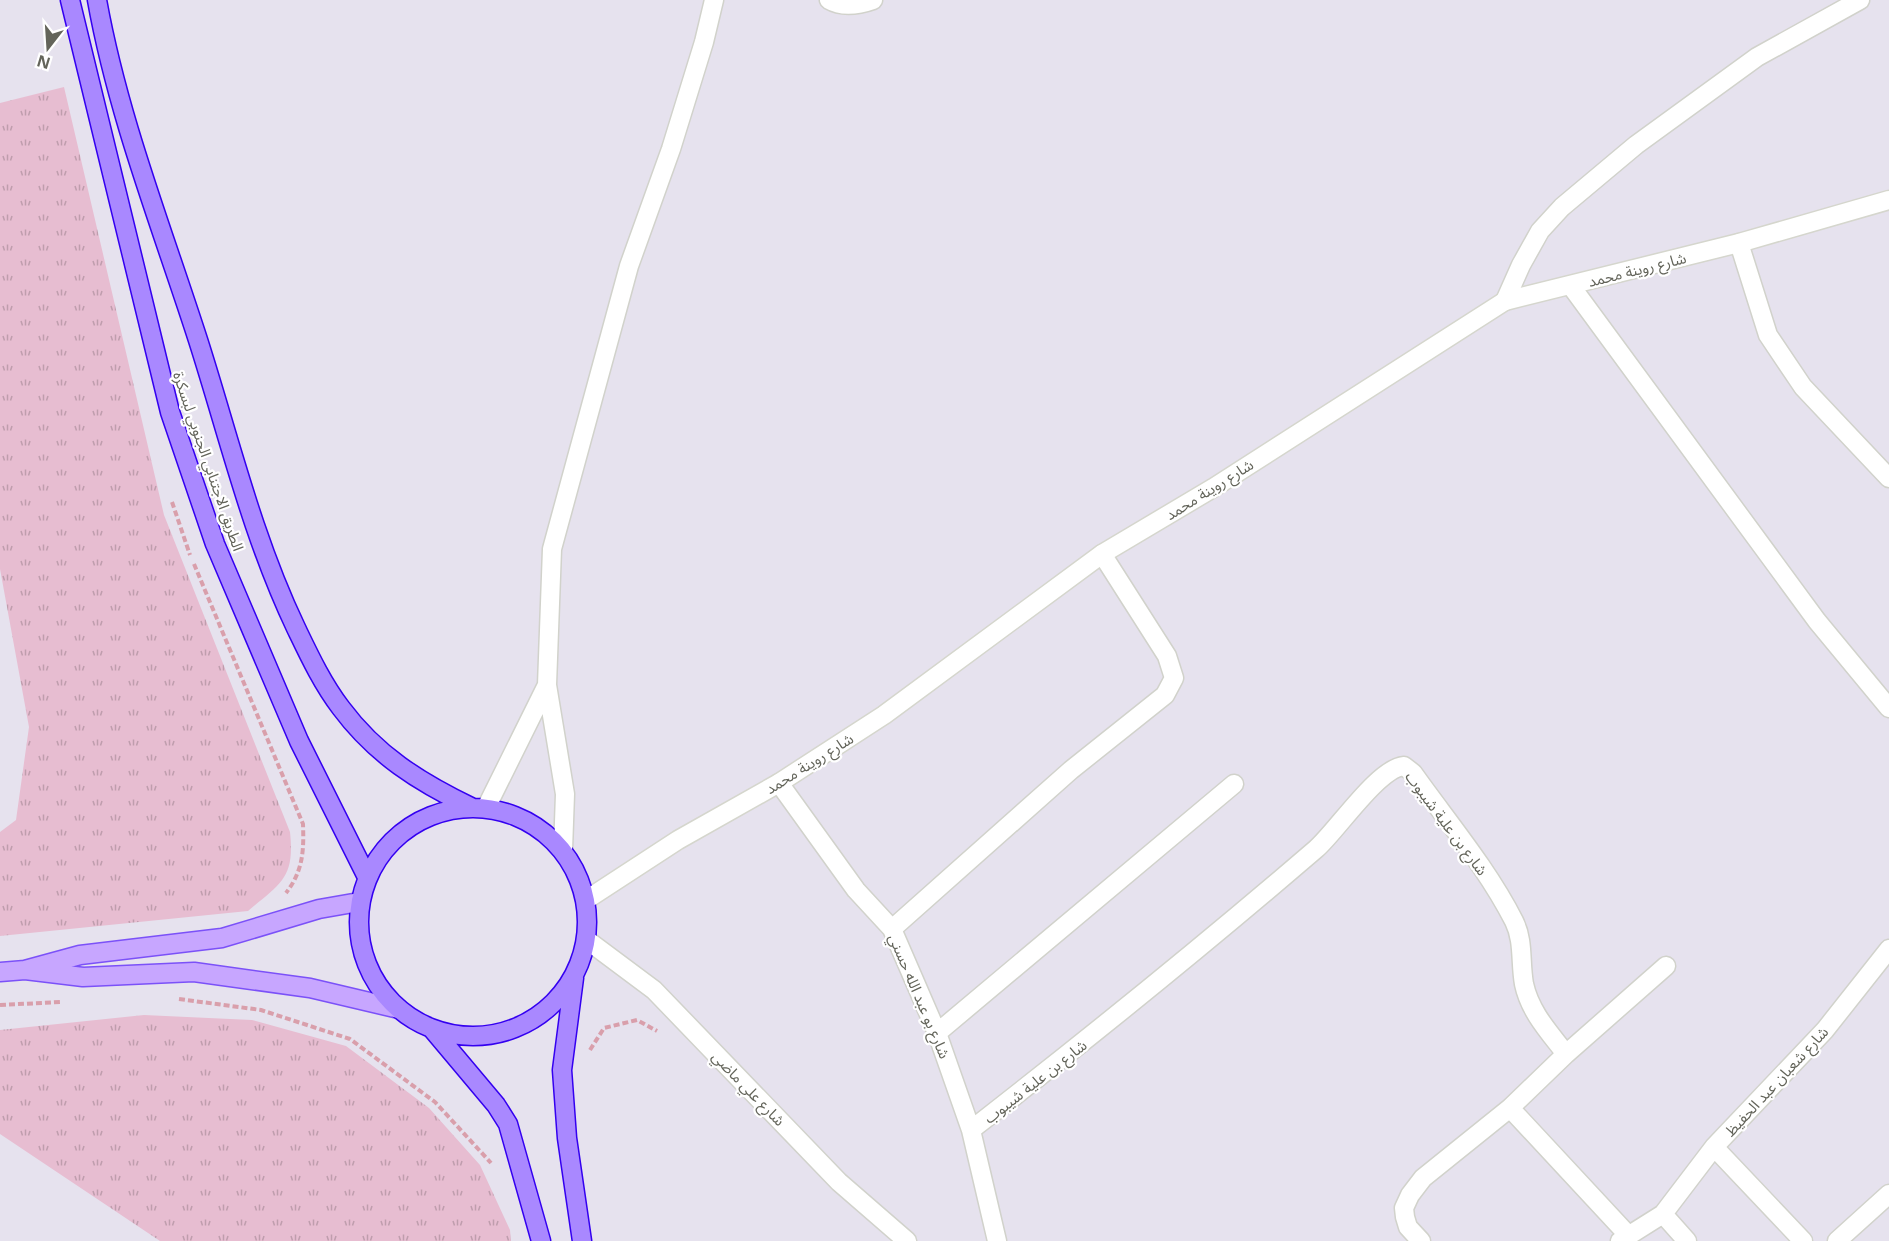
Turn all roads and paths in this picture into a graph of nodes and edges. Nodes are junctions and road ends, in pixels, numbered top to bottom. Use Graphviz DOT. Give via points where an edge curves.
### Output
graph roads {
  1 [pos="70,0"];
  2 [pos="97,0"];
  3 [pos="714,0"];
  4 [pos="829,0"];
  5 [pos="873,0"];
  6 [pos="1860,0"];
  7 [pos="1889,200"];
  8 [pos="1739,243"];
  9 [pos="1571,286"];
  10 [pos="1505,301"];
  11 [pos="1889,478"];
  12 [pos="170,493"];
  13 [pos="1102,554"];
  14 [pos="547,685"];
  15 [pos="1889,708"];
  16 [pos="779,783"];
  17 [pos="1234,784"];
  18 [pos="479,808"];
  19 [pos="563,850"];
  20 [pos="367,877"];
  21 [pos="586,900"];
  22 [pos="279,902"];
  23 [pos="359,902"];
  24 [pos="892,929"];
  25 [pos="587,940"];
  26 [pos="1889,949"];
  27 [pos="1666,966"];
  28 [pos="25,970"];
  29 [pos="0,972"];
  30 [pos="574,977"];
  31 [pos="174,999"];
  32 [pos="70,1001"];
  33 [pos="0,1005"];
  34 [pos="399,1010"];
  35 [pos="433,1030"];
  36 [pos="937,1033"];
  37 [pos="665,1035"];
  38 [pos="588,1054"];
  39 [pos="1566,1054"];
  40 [pos="1510,1108"];
  41 [pos="971,1130"];
  42 [pos="1714,1147"];
  43 [pos="495,1171"];
  44 [pos="1889,1194"];
  45 [pos="1663,1214"];
  46 [pos="1624,1238"];
  47 [pos="541,1241"];
  48 [pos="582,1241"];
  49 [pos="907,1241"];
  50 [pos="997,1241"];
  51 [pos="1421,1241"];
  52 [pos="1687,1241"];
  53 [pos="1803,1241"];
  54 [pos="1837,1241"];
  1 -- 20 [label="highway, الطريق الاجتنابي الجنوبي لبسكرة" via="170,412 215,544 299,741"];
  2 -- 18 [label="highway, الطريق الاجتنابي الجنوبي لبسكرة" via="136,155 262,551 314,667 341,708 383,755 434,789"];
  3 -- 14 [label="street" via="674,138 629,266 552,549"];
  4 -- 5 [label="street" via="845,5"];
  6 -- 10 [label="street" via="1756,57 1636,145 1562,207 1540,231"];
  7 -- 8 [label="street, شارع روينة محمد"];
  8 -- 9 [label="street, شارع روينة محمد"];
  8 -- 11 [label="street" via="1773,344 1803,387"];
  9 -- 10 [label="street, شارع روينة محمد"];
  9 -- 15 [label="street" via="1816,621"];
  10 -- 13 [label="street, شارع روينة محمد" via="1213,488"];
  12 -- 22 [label="path" via="183,537 303,824 304,851 297,879"];
  13 -- 16 [label="street, شارع روينة محمد" via="884,715"];
  13 -- 24 [label="street" via="1167,656 1174,673 1172,688 1071,770"];
  14 -- 18 [label="street"];
  14 -- 19 [label="street" via="565,794"];
  16 -- 21 [label="street, شارع روينة محمد" via="678,840"];
  16 -- 24 [label="street, شارع بو عبد الله حسني" via="856,890"];
  17 -- 36 [label="street"];
  18 -- 19 [label="highway, الطريق الاجتنابي الجنوبي لبسكرة" via="508,813 529,822"];
  18 -- 20 [label="highway" via="428,816 392,841"];
  19 -- 21 [label="highway"];
  20 -- 23 [label="highway"];
  21 -- 25 [label="highway"];
  23 -- 28 [label="main road" via="319,909 222,938 80,955"];
  23 -- 34 [label="highway" via="358,932 364,961 378,987"];
  24 -- 36 [label="street, شارع بو عبد الله حسني"];
  25 -- 30 [label="highway"];
  25 -- 49 [label="street, شارع علي ماضي" via="654,990 839,1182"];
  26 -- 42 [label="street, شارع شعبان عبد الحفيظ" via="1825,1030"];
  27 -- 39 [label="street"];
  28 -- 29 [label="main road"];
  28 -- 34 [label="main road" via="83,976 194,972 310,988"];
  30 -- 35 [label="highway" via="548,1009 513,1030 473,1037"];
  30 -- 48 [label="highway" via="562,1070"];
  31 -- 43 [label="path" via="261,1010 350,1038 435,1102"];
  32 -- 33 [label="path"];
  34 -- 35 [label="highway"];
  35 -- 47 [label="highway" via="508,1124"];
  36 -- 41 [label="street, شارع بو عبد الله حسني"];
  37 -- 38 [label="path" via="637,1020 604,1028"];
  39 -- 40 [label="street"];
  39 -- 41 [label="street, شارع بن علية شيبوب" via="1530,1004 1514,922 1489,879 1413,773 1400,766 1359,800 1323,843 1235,919"];
  40 -- 46 [label="street"];
  40 -- 51 [label="street" via="1423,1178 1410,1195 1405,1217 1408,1227"];
  41 -- 50 [label="street, شارع بو عبد الله حسني"];
  42 -- 45 [label="street, شارع شعبان عبد الحفيظ"];
  42 -- 53 [label="street"];
  44 -- 54 [label="street"];
  45 -- 46 [label="street"];
  45 -- 52 [label="street"];
}
